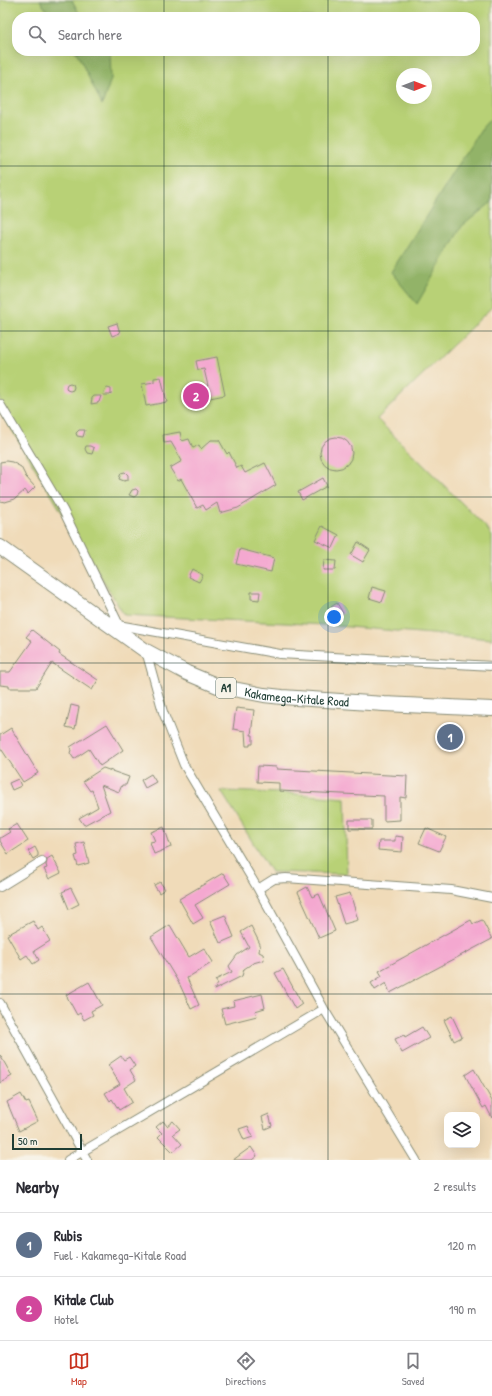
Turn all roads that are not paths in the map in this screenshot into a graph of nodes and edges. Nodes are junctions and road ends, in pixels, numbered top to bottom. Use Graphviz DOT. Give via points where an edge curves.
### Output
graph roads {
  1 [pos="0,404"];
  2 [pos="0,547"];
  3 [pos="122,631"];
  4 [pos="146,650"];
  5 [pos="492,666"];
  6 [pos="492,709"];
  7 [pos="42,861"];
  8 [pos="0,886"];
  9 [pos="258,889"];
  10 [pos="492,898"];
  11 [pos="0,1004"];
  12 [pos="324,1009"];
  13 [pos="82,1152"];
  14 [pos="68,1160"];
  15 [pos="87,1160"];
  16 [pos="416,1160"];
  1 -- 3 [label="street" via="63,510"];
  2 -- 3 [label="highway, Kakamega-Kitale Road / A1"];
  3 -- 4 [label="highway, Kakamega-Kitale Road / A1"];
  3 -- 5 [label="street" via="280,654"];
  4 -- 6 [label="highway, Kakamega-Kitale Road / A1" via="187,673 218,686 251,693 368,703"];
  4 -- 9 [label="street" via="163,712 184,765"];
  7 -- 8 [label="street"];
  9 -- 10 [label="street" via="274,879 286,878 451,890"];
  9 -- 12 [label="street"];
  11 -- 13 [label="street"];
  12 -- 13 [label="street"];
  12 -- 16 [label="street"];
  13 -- 14 [label="street"];
  13 -- 15 [label="street"];
}
